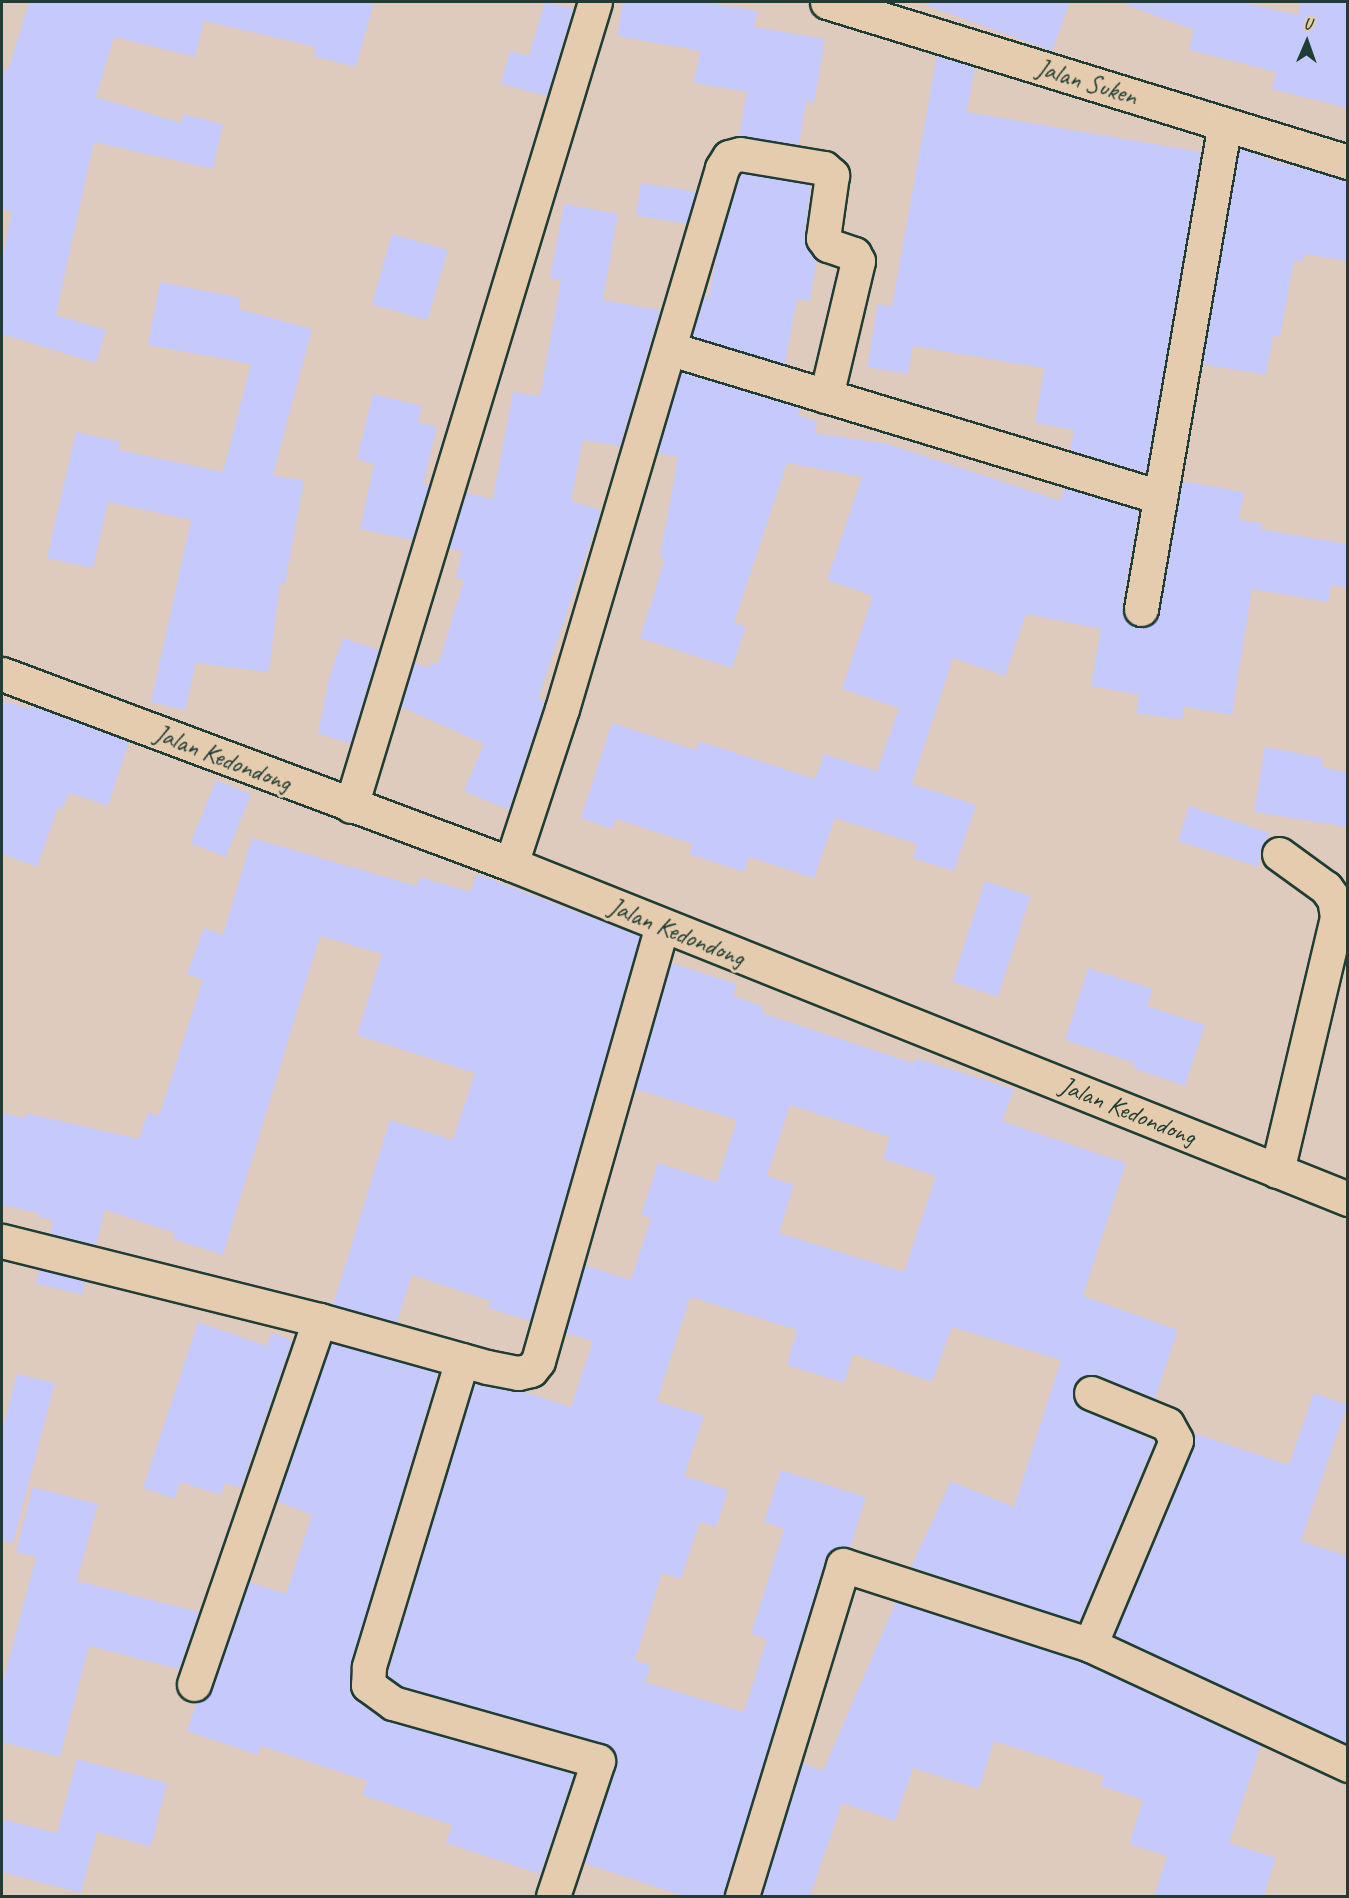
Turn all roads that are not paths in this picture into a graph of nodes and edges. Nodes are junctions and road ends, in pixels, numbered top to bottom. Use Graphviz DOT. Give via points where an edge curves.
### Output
graph roads {
  1 [pos="595,2"];
  2 [pos="827,2"];
  3 [pos="1225,124"];
  4 [pos="1347,162"];
  5 [pos="671,349"];
  6 [pos="826,396"];
  7 [pos="1160,497"];
  8 [pos="1141,609"];
  9 [pos="2,674"];
  10 [pos="351,806"];
  11 [pos="1279,854"];
  12 [pos="511,864"];
  13 [pos="662,927"];
  14 [pos="1277,1171"];
  15 [pos="1347,1199"];
  16 [pos="2,1240"];
  17 [pos="319,1320"];
  18 [pos="462,1360"];
  19 [pos="1091,1393"];
  20 [pos="1090,1645"];
  21 [pos="194,1684"];
  22 [pos="1347,1765"];
  23 [pos="553,1896"];
  24 [pos="742,1896"];
  1 -- 10 [label="street"];
  2 -- 3 [label="street, Jalan Suken"];
  3 -- 4 [label="street, Jalan Suken"];
  3 -- 7 [label="street"];
  5 -- 6 [label="street"];
  5 -- 6 [label="street" via="722,168 729,157 740,154 824,168 832,175 823,238 828,245 854,254 858,261"];
  5 -- 12 [label="street" via="562,710"];
  6 -- 7 [label="street"];
  7 -- 8 [label="street"];
  9 -- 10 [label="street, Jalan Kedondong"];
  10 -- 12 [label="street, Jalan Kedondong"];
  11 -- 14 [label="street" via="1326,888 1334,899 1337,917"];
  12 -- 13 [label="street, Jalan Kedondong"];
  13 -- 14 [label="street, Jalan Kedondong"];
  13 -- 18 [label="street" via="538,1360 531,1370 518,1373"];
  14 -- 15 [label="street, Jalan Kedondong"];
  16 -- 17 [label="street"];
  17 -- 18 [label="street"];
  17 -- 21 [label="street"];
  18 -- 23 [label="street" via="369,1667 368,1685 375,1694 393,1703 598,1761"];
  19 -- 20 [label="street" via="1167,1424 1176,1440"];
  20 -- 22 [label="street"];
  20 -- 24 [label="street" via="843,1565"];
}
